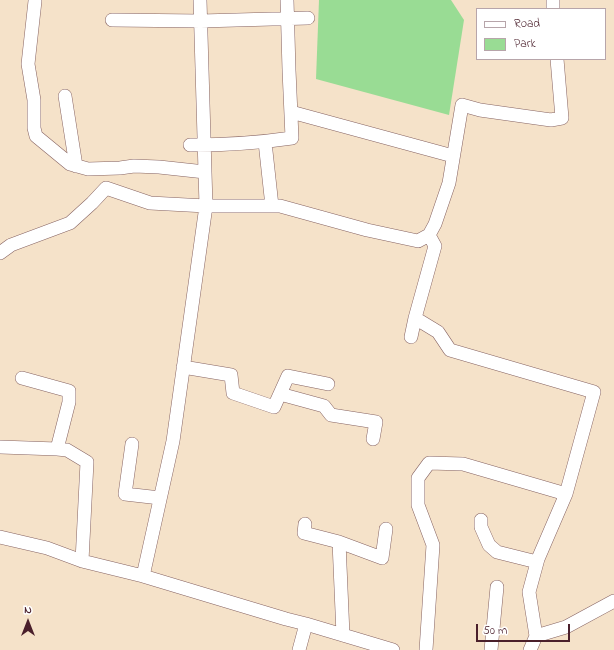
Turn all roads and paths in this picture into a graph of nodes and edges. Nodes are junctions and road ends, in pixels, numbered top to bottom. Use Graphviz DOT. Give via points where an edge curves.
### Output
graph roads {
  1 [pos="200,0"];
  2 [pos="287,0"];
  3 [pos="34,1"];
  4 [pos="308,18"];
  5 [pos="288,19"];
  6 [pos="112,20"];
  7 [pos="201,21"];
  8 [pos="557,60"];
  9 [pos="65,96"];
  10 [pos="290,112"];
  11 [pos="265,142"];
  12 [pos="190,145"];
  13 [pos="204,145"];
  14 [pos="453,156"];
  15 [pos="76,166"];
  16 [pos="205,172"];
  17 [pos="206,206"];
  18 [pos="272,206"];
  19 [pos="429,235"];
  20 [pos="0,253"];
  21 [pos="415,318"];
  22 [pos="411,337"];
  23 [pos="183,367"];
  24 [pos="22,378"];
  25 [pos="328,384"];
  26 [pos="280,394"];
  27 [pos="373,439"];
  28 [pos="132,444"];
  29 [pos="0,447"];
  30 [pos="57,449"];
  31 [pos="566,494"];
  32 [pos="160,498"];
  33 [pos="481,520"];
  34 [pos="305,524"];
  35 [pos="386,529"];
  36 [pos="0,537"];
  37 [pos="339,542"];
  38 [pos="82,561"];
  39 [pos="537,562"];
  40 [pos="143,576"];
  41 [pos="497,587"];
  42 [pos="614,601"];
  43 [pos="306,624"];
  44 [pos="343,635"];
  45 [pos="536,636"];
  46 [pos="299,650"];
  47 [pos="392,650"];
  48 [pos="426,650"];
  49 [pos="491,650"];
  50 [pos="530,650"];
  1 -- 7 [label="street"];
  2 -- 5 [label="street"];
  3 -- 15 [label="street" via="28,64 36,136"];
  4 -- 5 [label="street"];
  5 -- 7 [label="street"];
  5 -- 10 [label="street"];
  6 -- 7 [label="street"];
  7 -- 13 [label="street"];
  8 -- 14 [label="street" via="562,118 551,120 462,105"];
  9 -- 15 [label="street"];
  10 -- 11 [label="street" via="292,138"];
  10 -- 14 [label="street"];
  11 -- 13 [label="street"];
  11 -- 18 [label="street"];
  12 -- 13 [label="street"];
  13 -- 16 [label="street"];
  14 -- 19 [label="street" via="449,183"];
  15 -- 16 [label="street" via="88,169 159,167"];
  16 -- 17 [label="street"];
  17 -- 18 [label="street"];
  17 -- 20 [label="street" via="150,203 106,188 70,223 11,245"];
  17 -- 23 [label="street"];
  18 -- 19 [label="street" via="418,241"];
  19 -- 21 [label="street" via="435,246"];
  21 -- 22 [label="street"];
  21 -- 31 [label="street" via="438,332 450,350 594,392"];
  23 -- 26 [label="street" via="231,375 234,393 274,407"];
  23 -- 32 [label="street"];
  24 -- 30 [label="street" via="69,391 69,402"];
  25 -- 26 [label="street" via="288,376"];
  26 -- 27 [label="street" via="324,406 331,415 376,422"];
  28 -- 32 [label="street" via="126,494"];
  29 -- 30 [label="street"];
  30 -- 38 [label="street" via="68,450 87,462"];
  31 -- 39 [label="street"];
  31 -- 48 [label="street" via="463,464 429,463 418,478 418,505 433,545"];
  32 -- 40 [label="street"];
  33 -- 39 [label="street" via="481,527 489,545 497,552"];
  34 -- 37 [label="street" via="304,533"];
  35 -- 37 [label="street" via="382,558"];
  36 -- 38 [label="street" via="47,548"];
  37 -- 44 [label="street"];
  38 -- 40 [label="street"];
  39 -- 45 [label="street" via="529,592"];
  40 -- 43 [label="street"];
  41 -- 49 [label="street"];
  42 -- 45 [label="street" via="566,627"];
  43 -- 44 [label="street"];
  43 -- 46 [label="street"];
  44 -- 47 [label="street"];
  45 -- 50 [label="street"];
}
